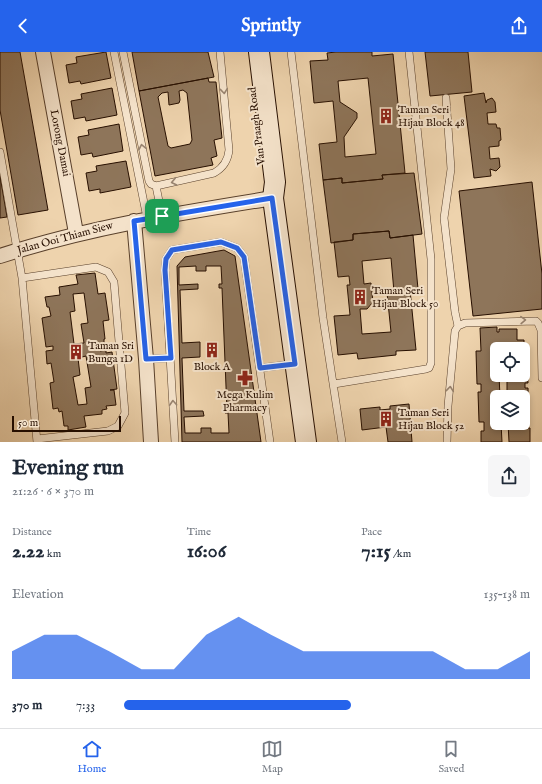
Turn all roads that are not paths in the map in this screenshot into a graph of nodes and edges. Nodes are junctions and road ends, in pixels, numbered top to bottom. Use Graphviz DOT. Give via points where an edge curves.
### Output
graph roads {
  1 [pos="43,52"];
  2 [pos="114,52"];
  3 [pos="123,52"];
  4 [pos="220,52"];
  5 [pos="248,52"];
  6 [pos="259,52"];
  7 [pos="291,52"];
  8 [pos="409,52"];
  9 [pos="446,98"];
  10 [pos="0,152"];
  11 [pos="156,186"];
  12 [pos="272,198"];
  13 [pos="162,216"];
  14 [pos="141,219"];
  15 [pos="76,234"];
  16 [pos="17,250"];
  17 [pos="0,256"];
  18 [pos="22,278"];
  19 [pos="458,326"];
  20 [pos="171,358"];
  21 [pos="146,359"];
  22 [pos="295,364"];
  23 [pos="260,368"];
  24 [pos="542,378"];
  25 [pos="334,384"];
  26 [pos="37,440"];
  27 [pos="152,442"];
  28 [pos="175,442"];
  29 [pos="270,442"];
  30 [pos="306,442"];
  31 [pos="342,442"];
  32 [pos="447,442"];
  1 -- 15 [label="street, Lorong Damai"];
  2 -- 14 [label="lane"];
  11 -- 3 [label="lane, one-way" via="149,180"];
  4 -- 11 [label="lane, one-way" via="228,157 220,170 214,173"];
  5 -- 12 [label="main road, Van Praagh Road" via="264,185"];
  6 -- 12 [label="main road, Van Praagh Road" via="276,182"];
  7 -- 25 [label="lane" via="323,318"];
  8 -- 25 [label="lane" via="431,259 431,362 426,369"];
  9 -- 19 [label="lane" via="451,169 444,218"];
  10 -- 16 [label="lane"];
  11 -- 13 [label="lane"];
  12 -- 13 [label="street, Jalan Ooi Thiam Siew"];
  12 -- 22 [label="main road, Van Praagh Road"];
  13 -- 14 [label="street, Jalan Ooi Thiam Siew"];
  14 -- 15 [label="street, Jalan Ooi Thiam Siew"];
  14 -- 21 [label="street"];
  15 -- 16 [label="street, Jalan Ooi Thiam Siew"];
  16 -- 17 [label="street, Jalan Ooi Thiam Siew"];
  16 -- 18 [label="lane"];
  18 -- 26 [label="lane"];
  18 -- 26 [label="lane" via="96,267 108,272 114,282 124,413 118,426 108,431"];
  19 -- 24 [label="lane, one-way" via="465,323 536,321 541,330"];
  32 -- 19 [label="lane, one-way" via="455,331"];
  20 -- 21 [label="lane"];
  20 -- 23 [label="lane" via="166,259 172,250 221,242 237,248 244,257"];
  28 -- 20 [label="lane, one-way"];
  21 -- 27 [label="street"];
  22 -- 23 [label="lane"];
  22 -- 30 [label="main road, Van Praagh Road"];
  23 -- 29 [label="lane"];
  25 -- 31 [label="lane"];
}
